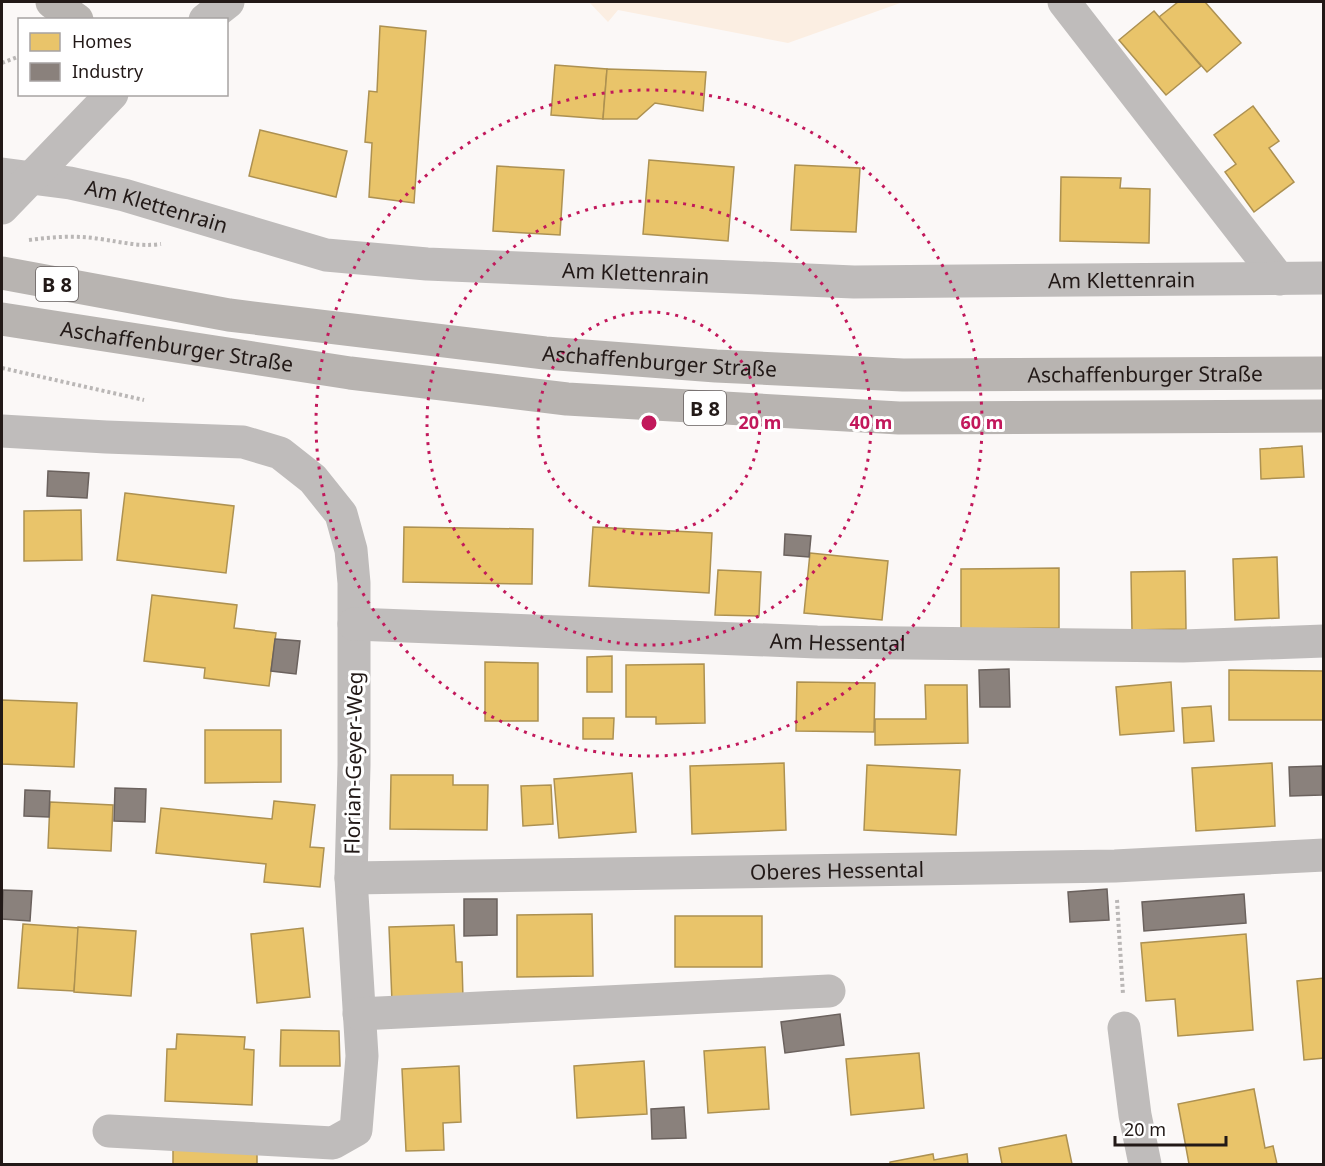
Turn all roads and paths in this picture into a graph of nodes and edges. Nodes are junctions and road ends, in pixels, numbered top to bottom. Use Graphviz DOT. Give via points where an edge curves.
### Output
graph roads {
  1 [pos="52,2"];
  2 [pos="228,2"];
  3 [pos="1064,2"];
  4 [pos="74,18"];
  5 [pos="208,18"];
  6 [pos="18,57"];
  7 [pos="2,63"];
  8 [pos="110,96"];
  9 [pos="2,174"];
  10 [pos="2,208"];
  11 [pos="192,214"];
  12 [pos="18,242"];
  13 [pos="2,273"];
  14 [pos="1323,278"];
  15 [pos="1280,279"];
  16 [pos="2,319"];
  17 [pos="2,368"];
  18 [pos="1323,373"];
  19 [pos="151,402"];
  20 [pos="1323,416"];
  21 [pos="2,431"];
  22 [pos="354,624"];
  23 [pos="1323,641"];
  24 [pos="1323,855"];
  25 [pos="351,878"];
  26 [pos="1119,932"];
  27 [pos="1121,967"];
  28 [pos="829,991"];
  29 [pos="359,1014"];
  30 [pos="1124,1028"];
  31 [pos="109,1131"];
  32 [pos="1145,1164"];
  1 -- 4 [label="main road"];
  2 -- 5 [label="street"];
  3 -- 15 [label="street"];
  6 -- 7 [label="path"];
  8 -- 10 [label="street"];
  9 -- 11 [label="street, Am Klettenrain" via="70,183"];
  11 -- 12 [label="path" via="183,234 170,243 143,246 60,236"];
  11 -- 15 [label="street, Am Klettenrain" via="326,255 427,264 854,282"];
  13 -- 18 [label="main road, Aschaffenburger Straße / B 8" via="229,315 545,353 716,366 903,375"];
  14 -- 15 [label="street, Am Klettenrain"];
  16 -- 20 [label="main road, Aschaffenburger Straße / B 8" via="350,373 567,399 899,418"];
  17 -- 19 [label="path"];
  21 -- 22 [label="street, Florian-Geyer-Weg" via="243,442 280,453 313,479 341,514 351,550"];
  22 -- 23 [label="street, Am Hessental" via="817,642 1182,646"];
  22 -- 25 [label="street, Florian-Geyer-Weg"];
  24 -- 25 [label="street, Oberes Hessental" via="1115,866"];
  25 -- 29 [label="street, Florian-Geyer-Weg"];
  26 -- 27 [label="path"];
  28 -- 29 [label="street"];
  29 -- 31 [label="street, Florian-Geyer-Weg" via="362,1056 356,1130 333,1143"];
  30 -- 32 [label="street"];
}
